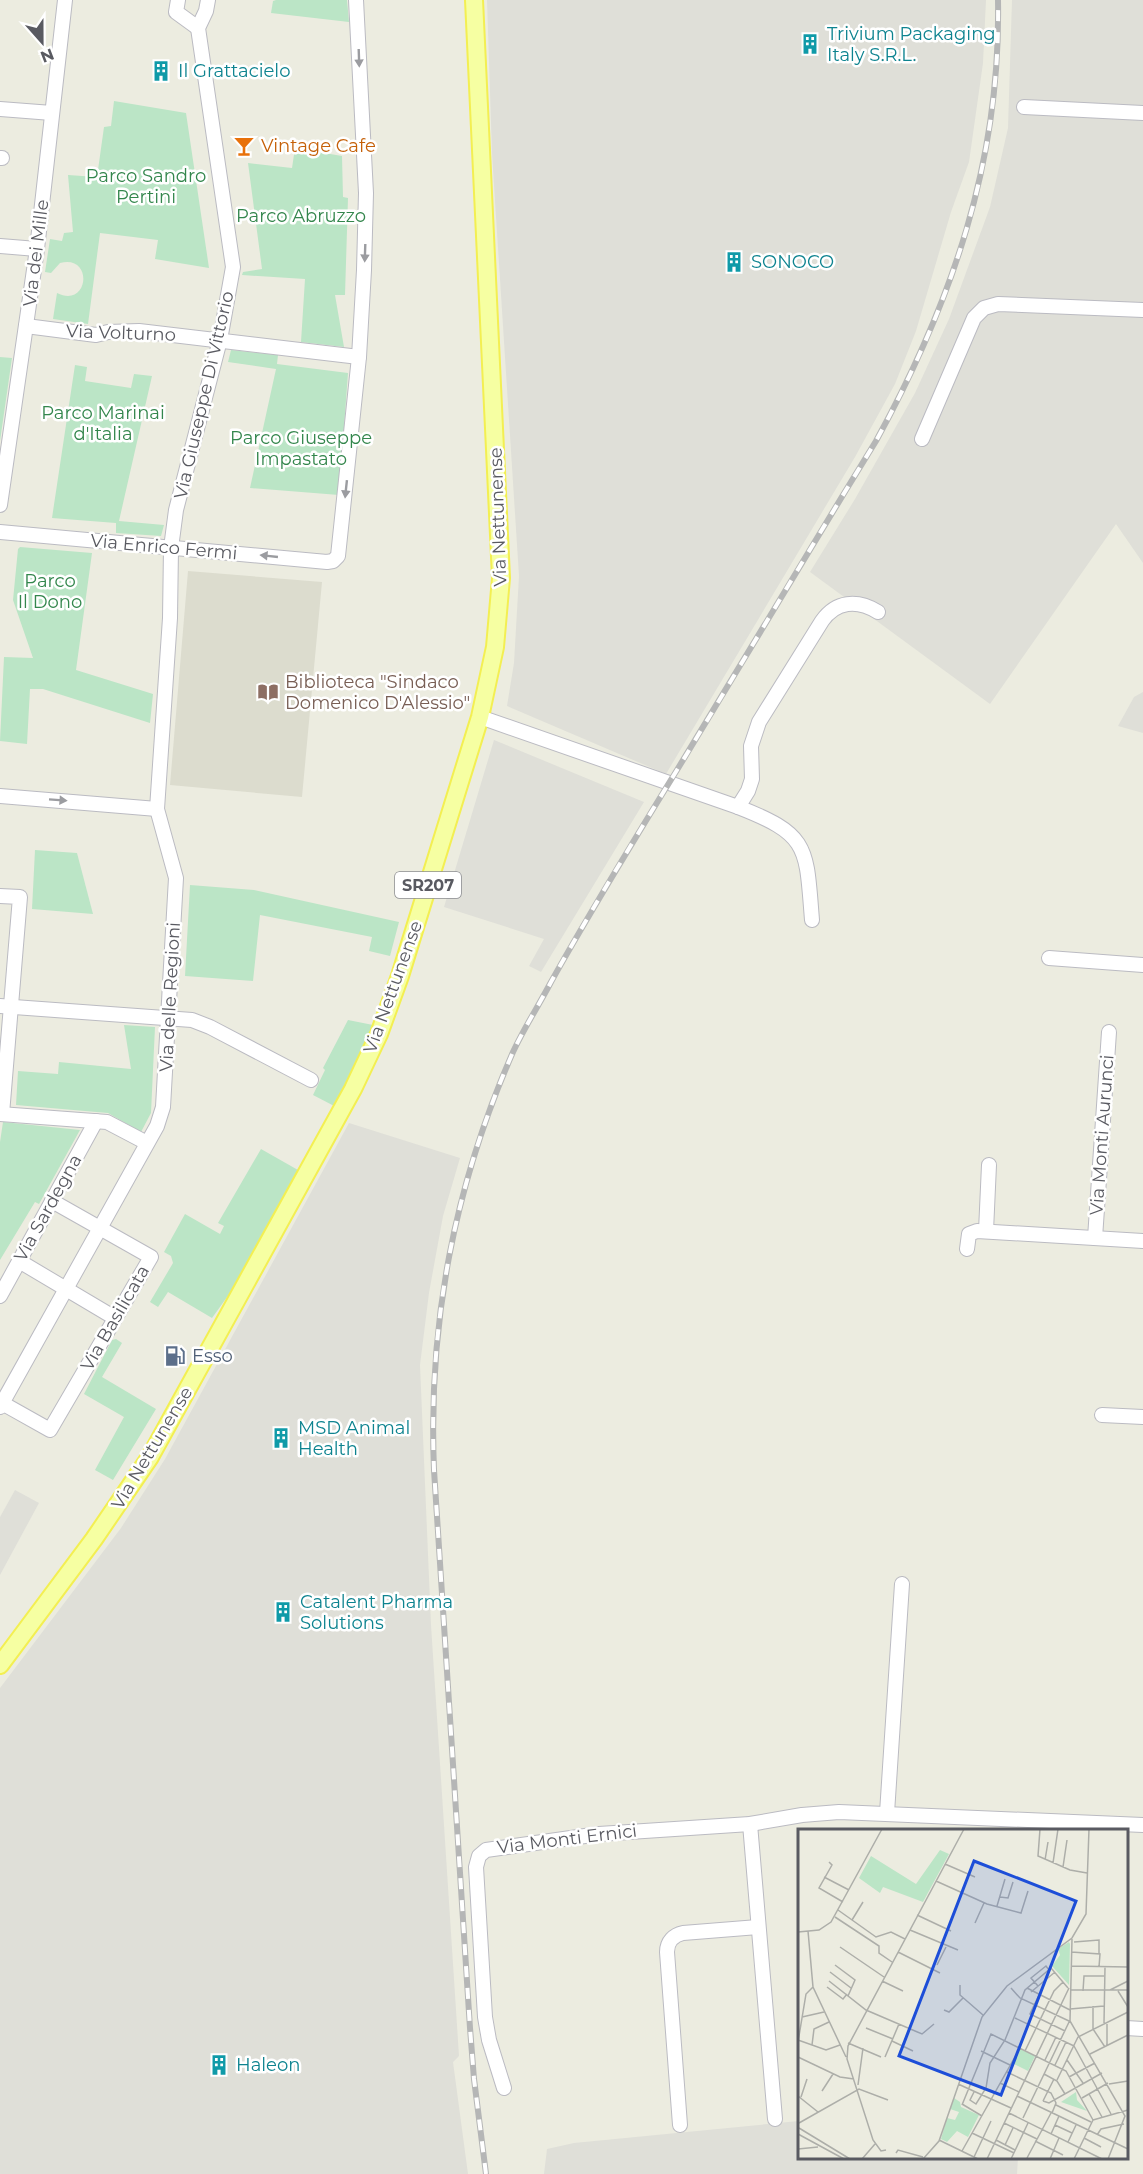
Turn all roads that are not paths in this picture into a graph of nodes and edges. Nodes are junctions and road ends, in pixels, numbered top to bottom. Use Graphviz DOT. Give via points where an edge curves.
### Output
graph roads {
  1 [pos="65,0"];
  2 [pos="178,0"];
  3 [pos="208,0"];
  4 [pos="357,0"];
  5 [pos="474,0"];
  6 [pos="198,28"];
  7 [pos="1024,107"];
  8 [pos="0,109"];
  9 [pos="52,113"];
  10 [pos="1143,113"];
  11 [pos="0,246"];
  12 [pos="37,249"];
  13 [pos="1143,310"];
  14 [pos="26,326"];
  15 [pos="220,340"];
  16 [pos="359,357"];
  17 [pos="922,439"];
  18 [pos="0,506"];
  19 [pos="0,532"];
  20 [pos="171,548"];
  21 [pos="878,612"];
  22 [pos="480,717"];
  23 [pos="0,796"];
  24 [pos="738,807"];
  25 [pos="157,809"];
  26 [pos="0,896"];
  27 [pos="812,920"];
  28 [pos="1049,958"];
  29 [pos="1143,964"];
  30 [pos="5,1006"];
  31 [pos="168,1017"];
  32 [pos="1109,1032"];
  33 [pos="311,1080"];
  34 [pos="1,1114"];
  35 [pos="96,1121"];
  36 [pos="147,1143"];
  37 [pos="989,1165"];
  38 [pos="52,1202"];
  39 [pos="100,1227"];
  40 [pos="986,1231"];
  41 [pos="1095,1238"];
  42 [pos="1143,1241"];
  43 [pos="967,1249"];
  44 [pos="19,1262"];
  45 [pos="65,1288"];
  46 [pos="0,1296"];
  47 [pos="115,1318"];
  48 [pos="1,1405"];
  49 [pos="1102,1415"];
  50 [pos="1143,1417"];
  51 [pos="902,1584"];
  52 [pos="0,1665"];
  53 [pos="887,1813"];
  54 [pos="750,1824"];
  55 [pos="1143,1825"];
  56 [pos="758,1927"];
  57 [pos="1128,2028"];
  58 [pos="1143,2029"];
  59 [pos="504,2088"];
  60 [pos="775,2119"];
  61 [pos="680,2125"];
  1 -- 9 [label="street, Via dei Mille"];
  2 -- 6 [label="street" via="176,12"];
  3 -- 6 [label="street, Via Giuseppe Di Vittorio"];
  4 -- 16 [label="street, one-way" via="366,193"];
  5 -- 22 [label="main road, Via Nettunense / SR207" via="501,578 494,655"];
  6 -- 15 [label="street, Via Giuseppe Di Vittorio" via="233,267"];
  7 -- 10 [label="street"];
  8 -- 9 [label="street"];
  9 -- 12 [label="street, Via dei Mille"];
  11 -- 12 [label="street"];
  12 -- 14 [label="street, Via dei Mille"];
  13 -- 17 [label="street" via="998,304 984,308 974,318"];
  14 -- 15 [label="street, Via Volturno" via="96,335 139,331"];
  14 -- 18 [label="street, Via dei Mille"];
  15 -- 16 [label="street, Via Volturno"];
  15 -- 20 [label="street, Via Giuseppe Di Vittorio" via="176,510"];
  16 -- 20 [label="street, Via Enrico Fermi, one-way" via="339,554 333,561"];
  19 -- 20 [label="street, Via Enrico Fermi"];
  20 -- 25 [label="street, Via delle Regioni"];
  21 -- 24 [label="street" via="859,603 847,604 832,609 822,621 759,722 751,746 752,779"];
  22 -- 24 [label="street"];
  22 -- 52 [label="main road, Via Nettunense / SR207" via="397,984 353,1089 150,1457"];
  23 -- 25 [label="street, one-way"];
  24 -- 27 [label="street" via="781,826 800,845 807,864"];
  25 -- 31 [label="street, Via delle Regioni" via="177,878"];
  26 -- 30 [label="street" via="20,897"];
  28 -- 29 [label="street"];
  30 -- 31 [label="street"];
  30 -- 34 [label="street"];
  31 -- 33 [label="street" via="206,1025"];
  31 -- 36 [label="street, Via delle Regioni" via="163,1107"];
  32 -- 41 [label="street, Via Monti Aurunci"];
  34 -- 35 [label="street"];
  35 -- 36 [label="street" via="107,1122"];
  35 -- 38 [label="street, Via Sardegna"];
  36 -- 39 [label="street, Via delle Regioni"];
  37 -- 40 [label="street"];
  38 -- 39 [label="street, Via Basilicata"];
  38 -- 44 [label="street, Via Sardegna"];
  39 -- 45 [label="street, Via delle Regioni"];
  39 -- 47 [label="street, Via Basilicata" via="151,1257"];
  40 -- 41 [label="street, Via Monti Aurunci"];
  40 -- 43 [label="street" via="969,1234"];
  41 -- 42 [label="street, Via Monti Aurunci"];
  44 -- 45 [label="street"];
  44 -- 46 [label="street, Via Sardegna"];
  45 -- 47 [label="street"];
  45 -- 48 [label="street, Via delle Regioni"];
  47 -- 48 [label="street, Via Basilicata" via="50,1430"];
  49 -- 50 [label="street"];
  51 -- 53 [label="street"];
  53 -- 54 [label="street, Via Monti Ernici" via="819,1813"];
  53 -- 55 [label="street, Via Monti Ernici"];
  54 -- 56 [label="street"];
  54 -- 59 [label="street, Via Monti Ernici" via="589,1835 481,1853 476,1867 484,2009"];
  56 -- 60 [label="street"];
  56 -- 61 [label="street" via="683,1933 668,1944"];
  57 -- 58 [label="street"];
}
